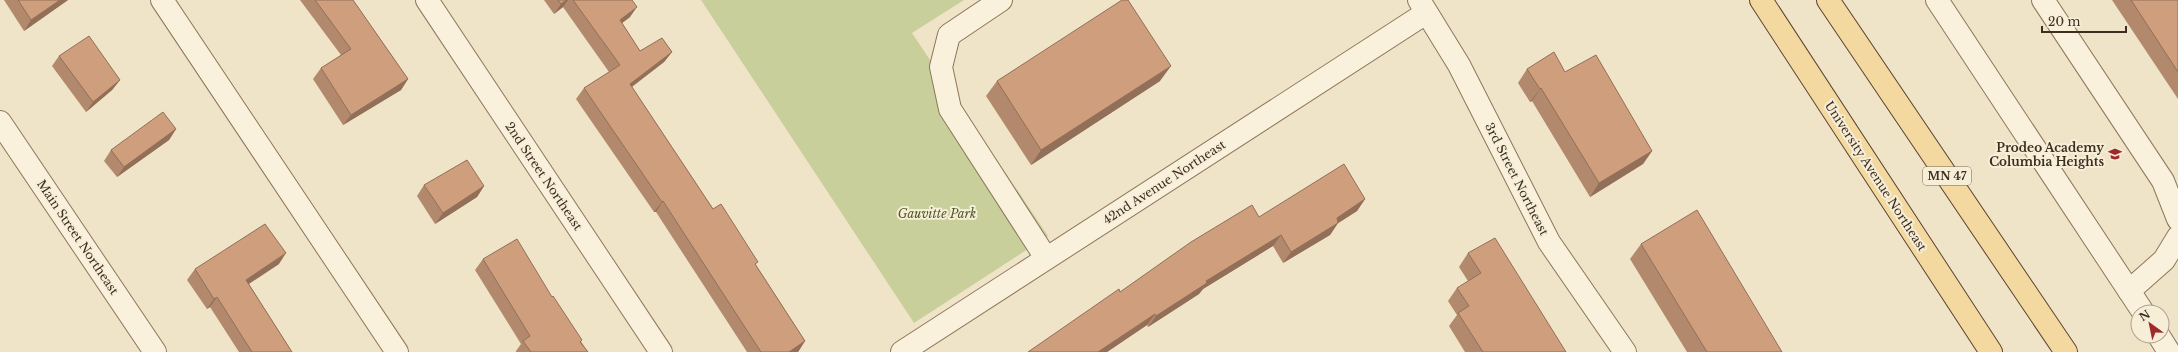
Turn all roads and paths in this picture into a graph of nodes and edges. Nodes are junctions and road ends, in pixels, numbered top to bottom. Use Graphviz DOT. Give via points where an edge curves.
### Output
graph roads {
  1 [pos="162,0"];
  2 [pos="427,0"];
  3 [pos="1001,0"];
  4 [pos="1761,0"];
  5 [pos="1828,0"];
  6 [pos="1937,0"];
  7 [pos="2043,0"];
  8 [pos="1422,6"];
  9 [pos="0,122"];
  10 [pos="2178,219"];
  11 [pos="2178,237"];
  12 [pos="1046,258"];
  13 [pos="2129,291"];
  14 [pos="2138,304"];
  15 [pos="155,352"];
  16 [pos="397,352"];
  17 [pos="661,352"];
  18 [pos="902,352"];
  19 [pos="1625,352"];
  20 [pos="1992,352"];
  21 [pos="2066,352"];
  1 -- 16 [label="street"];
  2 -- 17 [label="street, 2nd Street Northeast"];
  3 -- 12 [label="street" via="949,34 941,67 950,110"];
  4 -- 20 [label="main road, University Avenue Northeast"];
  5 -- 21 [label="main road, MN 47"];
  6 -- 13 [label="street"];
  7 -- 10 [label="street" via="2163,181"];
  8 -- 12 [label="street, 42nd Avenue Northeast"];
  8 -- 19 [label="street, 3rd Street Northeast" via="1459,65 1549,242"];
  9 -- 15 [label="street, Main Street Northeast"];
  11 -- 13 [label="street" via="2164,260"];
  12 -- 18 [label="street, 42nd Avenue Northeast"];
  13 -- 14 [label="street"];
}
